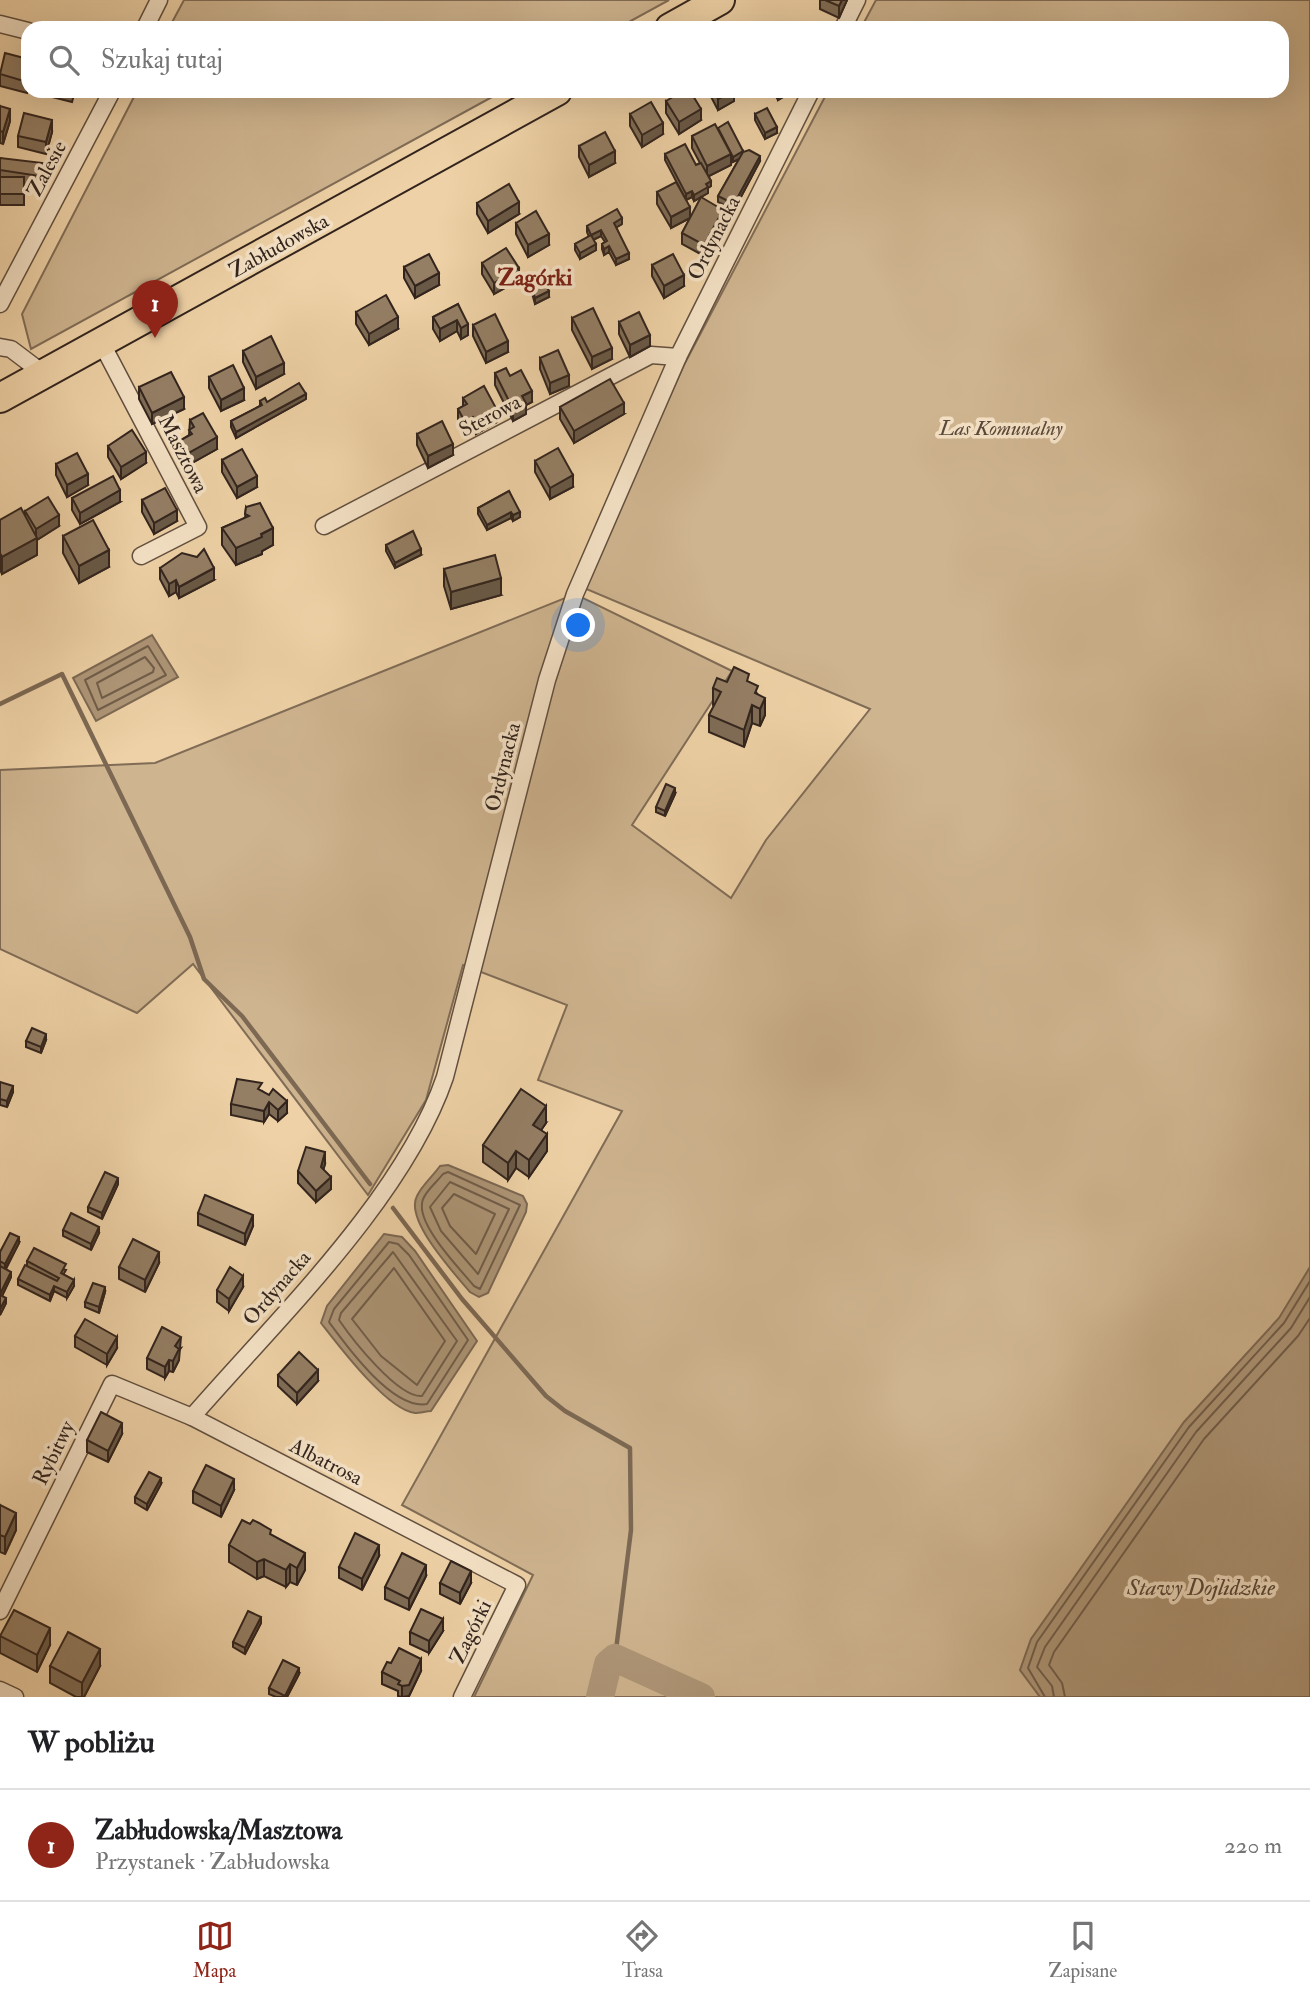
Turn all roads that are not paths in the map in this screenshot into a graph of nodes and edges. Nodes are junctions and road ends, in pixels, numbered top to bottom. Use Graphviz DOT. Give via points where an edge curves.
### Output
graph roads {
  1 [pos="159,0"];
  2 [pos="720,0"];
  3 [pos="857,0"];
  4 [pos="148,21"];
  5 [pos="682,21"];
  6 [pos="846,21"];
  7 [pos="0,24"];
  8 [pos="21,29"];
  9 [pos="108,98"];
  10 [pos="544,98"];
  11 [pos="808,98"];
  12 [pos="0,304"];
  13 [pos="102,344"];
  14 [pos="0,347"];
  15 [pos="678,357"];
  16 [pos="44,374"];
  17 [pos="0,398"];
  18 [pos="324,526"];
  19 [pos="141,556"];
  20 [pos="112,1384"];
  21 [pos="192,1417"];
  22 [pos="0,1572"];
  23 [pos="15,1580"];
  24 [pos="517,1585"];
  25 [pos="0,1611"];
  26 [pos="0,1690"];
  27 [pos="15,1697"];
  28 [pos="462,1697"];
  1 -- 4 [label="street"];
  2 -- 5 [label="highway"];
  3 -- 6 [label="street"];
  7 -- 8 [label="street"];
  9 -- 12 [label="street, Zalesie"];
  10 -- 13 [label="highway, Zabłudowska"];
  11 -- 15 [label="street, Ordynacka"];
  13 -- 16 [label="highway, Zabłudowska"];
  13 -- 19 [label="street, Masztowa" via="198,527"];
  14 -- 16 [label="street" via="11,349"];
  15 -- 18 [label="street, Sterowa" via="651,355"];
  15 -- 21 [label="street, Ordynacka" via="579,584 547,680 445,1077 431,1115 357,1228"];
  16 -- 17 [label="highway, Zabłudowska"];
  20 -- 21 [label="street, Albatrosa"];
  20 -- 23 [label="street, Rybitwy"];
  21 -- 24 [label="street, Albatrosa"];
  22 -- 23 [label="street"];
  23 -- 25 [label="street, Rybitwy"];
  24 -- 28 [label="street, Zagórki"];
  26 -- 27 [label="street"];
}
